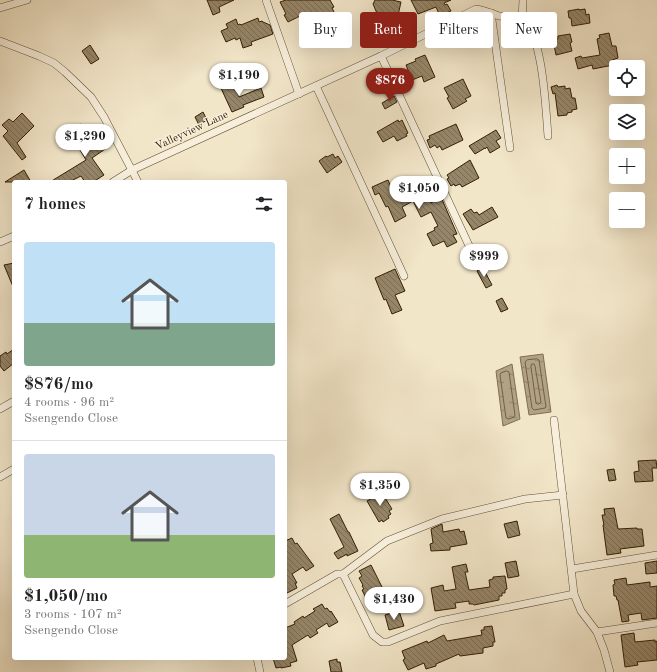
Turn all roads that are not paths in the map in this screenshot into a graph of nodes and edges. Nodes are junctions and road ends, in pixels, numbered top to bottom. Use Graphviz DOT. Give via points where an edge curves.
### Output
graph roads {
  1 [pos="27,0"];
  2 [pos="266,0"];
  3 [pos="523,0"];
  4 [pos="0,8"];
  5 [pos="470,12"];
  6 [pos="489,12"];
  7 [pos="522,12"];
  8 [pos="493,27"];
  9 [pos="425,34"];
  10 [pos="0,41"];
  11 [pos="536,48"];
  12 [pos="381,56"];
  13 [pos="316,86"];
  14 [pos="299,94"];
  15 [pos="548,136"];
  16 [pos="510,148"];
  17 [pos="132,170"];
  18 [pos="116,180"];
  19 [pos="137,180"];
  20 [pos="12,237"];
  21 [pos="0,242"];
  22 [pos="472,250"];
  23 [pos="404,276"];
  24 [pos="12,402"];
  25 [pos="0,409"];
  26 [pos="554,420"];
  27 [pos="12,470"];
  28 [pos="0,477"];
  29 [pos="563,495"];
  30 [pos="657,555"];
  31 [pos="572,569"];
  32 [pos="343,574"];
  33 [pos="574,594"];
  34 [pos="287,603"];
  35 [pos="657,623"];
  36 [pos="597,632"];
  37 [pos="257,660"];
  38 [pos="260,672"];
  39 [pos="610,672"];
  1 -- 4 [label="street"];
  2 -- 14 [label="street"];
  3 -- 7 [label="street"];
  5 -- 6 [label="street, Valleyview Lane" via="476,9"];
  8 -- 16 [label="street"];
  9 -- 12 [label="street, Valleyview Lane"];
  10 -- 17 [label="street" via="54,63 91,97"];
  11 -- 15 [label="street" via="543,74"];
  12 -- 13 [label="street, Valleyview Lane"];
  12 -- 22 [label="street"];
  13 -- 14 [label="street, Valleyview Lane"];
  13 -- 23 [label="street"];
  14 -- 17 [label="street, Valleyview Lane"];
  17 -- 18 [label="street, Valleyview Lane"];
  17 -- 19 [label="street"];
  20 -- 21 [label="street"];
  24 -- 25 [label="street"];
  26 -- 29 [label="street"];
  27 -- 28 [label="street"];
  29 -- 31 [label="street"];
  29 -- 32 [label="street" via="525,499 442,519 387,541"];
  30 -- 31 [label="street"];
  31 -- 33 [label="street"];
  32 -- 33 [label="street" via="373,635 382,642 388,642 440,621"];
  32 -- 34 [label="street" via="337,574"];
  33 -- 36 [label="street" via="581,611"];
  35 -- 36 [label="street"];
  36 -- 39 [label="street"];
  37 -- 38 [label="street"];
}
